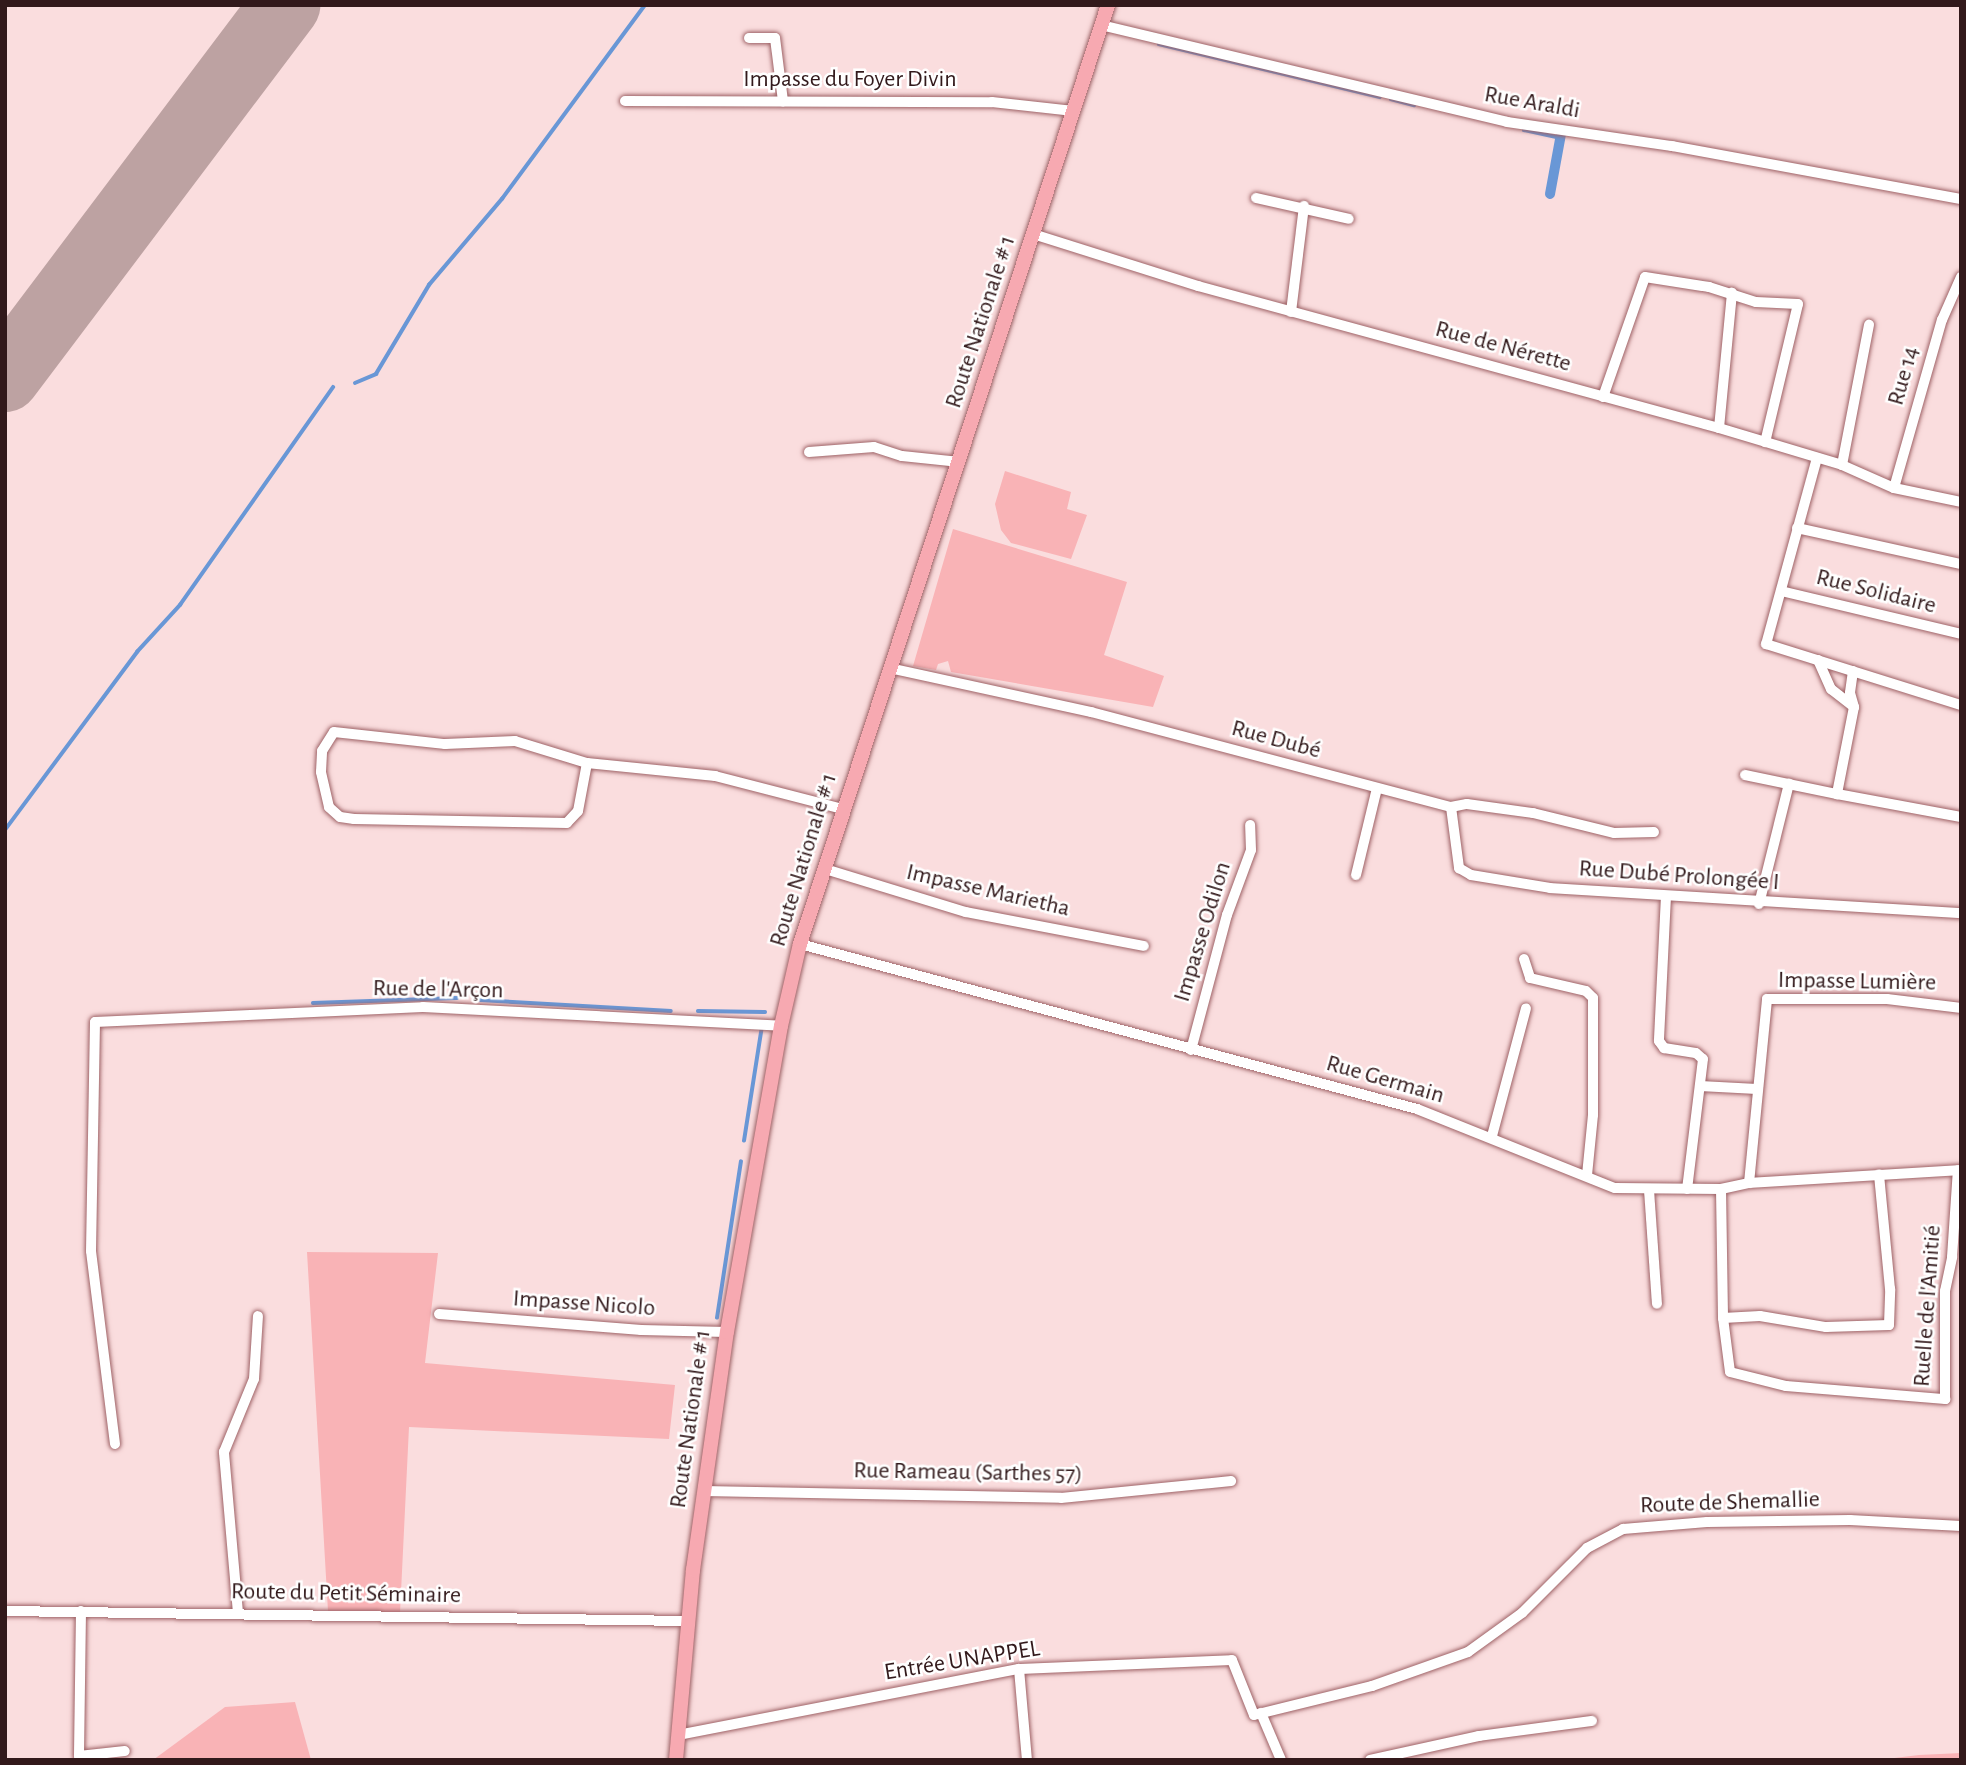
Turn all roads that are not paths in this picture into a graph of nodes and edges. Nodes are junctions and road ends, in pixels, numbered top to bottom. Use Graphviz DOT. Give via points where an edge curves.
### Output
graph roads {
  1 [pos="1108,5"];
  2 [pos="1101,25"];
  3 [pos="749,38"];
  4 [pos="625,101"];
  5 [pos="783,101"];
  6 [pos="1074,111"];
  7 [pos="1256,198"];
  8 [pos="1961,199"];
  9 [pos="1304,206"];
  10 [pos="1349,219"];
  11 [pos="1033,234"];
  12 [pos="1961,277"];
  13 [pos="1732,293"];
  14 [pos="1291,312"];
  15 [pos="1869,325"];
  16 [pos="1603,397"];
  17 [pos="1718,428"];
  18 [pos="1765,442"];
  19 [pos="809,452"];
  20 [pos="1817,458"];
  21 [pos="960,462"];
  22 [pos="1842,465"];
  23 [pos="1894,488"];
  24 [pos="1961,502"];
  25 [pos="1797,528"];
  26 [pos="1961,564"];
  27 [pos="1781,591"];
  28 [pos="1961,635"];
  29 [pos="1818,660"];
  30 [pos="889,668"];
  31 [pos="1853,671"];
  32 [pos="1961,705"];
  33 [pos="1854,707"];
  34 [pos="587,764"];
  35 [pos="1745,775"];
  36 [pos="1789,784"];
  37 [pos="1377,788"];
  38 [pos="1838,794"];
  39 [pos="1451,807"];
  40 [pos="843,809"];
  41 [pos="1961,817"];
  42 [pos="1250,825"];
  43 [pos="1654,832"];
  44 [pos="825,869"];
  45 [pos="1356,875"];
  46 [pos="1666,896"];
  47 [pos="1759,904"];
  48 [pos="1961,913"];
  49 [pos="800,944"];
  50 [pos="1144,946"];
  51 [pos="1524,959"];
  52 [pos="1526,1007"];
  53 [pos="1961,1008"];
  54 [pos="781,1026"];
  55 [pos="1191,1050"];
  56 [pos="1700,1086"];
  57 [pos="1758,1089"];
  58 [pos="1492,1136"];
  59 [pos="1959,1170"];
  60 [pos="1587,1175"];
  61 [pos="1879,1175"];
  62 [pos="1749,1183"];
  63 [pos="1687,1189"];
  64 [pos="1721,1189"];
  65 [pos="1649,1190"];
  66 [pos="1657,1304"];
  67 [pos="439,1314"];
  68 [pos="258,1316"];
  69 [pos="1723,1318"];
  70 [pos="727,1332"];
  71 [pos="115,1444"];
  72 [pos="1231,1482"];
  73 [pos="703,1491"];
  74 [pos="1961,1527"];
  75 [pos="5,1611"];
  76 [pos="81,1611"];
  77 [pos="238,1614"];
  78 [pos="687,1621"];
  79 [pos="1019,1669"];
  80 [pos="1257,1714"];
  81 [pos="1591,1721"];
  82 [pos="678,1735"];
  83 [pos="125,1751"];
  84 [pos="676,1760"];
  85 [pos="1027,1760"];
  86 [pos="1281,1760"];
  87 [pos="1370,1760"];
  1 -- 2 [label="main road, Route Nationale # 1"];
  2 -- 6 [label="main road, Route Nationale # 1"];
  2 -- 8 [label="street, Rue Araldi" via="1507,122 1672,146"];
  3 -- 5 [label="street" via="775,38"];
  4 -- 5 [label="street, Impasse du Foyer Divin"];
  5 -- 6 [label="street, Impasse du Foyer Divin" via="992,102"];
  6 -- 11 [label="main road, Route Nationale # 1"];
  7 -- 9 [label="street"];
  9 -- 10 [label="street"];
  9 -- 14 [label="street"];
  11 -- 14 [label="street, Rue de Nérette"];
  11 -- 21 [label="main road, Route Nationale # 1"];
  12 -- 23 [label="street, Rue 14" via="1942,320"];
  13 -- 16 [label="street" via="1646,277"];
  13 -- 17 [label="street"];
  13 -- 18 [label="street" via="1756,302 1799,306"];
  14 -- 16 [label="street, Rue de Nérette"];
  15 -- 22 [label="street"];
  16 -- 17 [label="street, Rue de Nérette"];
  17 -- 18 [label="street, Rue de Nérette"];
  18 -- 20 [label="street, Rue de Nérette"];
  19 -- 21 [label="street" via="874,447 902,456"];
  20 -- 22 [label="street, Rue de Nérette"];
  20 -- 25 [label="street"];
  21 -- 30 [label="main road, Route Nationale # 1"];
  22 -- 23 [label="street, Rue de Nérette"];
  23 -- 24 [label="street, Rue de Nérette"];
  25 -- 26 [label="street"];
  25 -- 27 [label="street"];
  27 -- 28 [label="street, Rue Solidaire"];
  27 -- 29 [label="street" via="1766,644"];
  29 -- 31 [label="street"];
  29 -- 33 [label="street" via="1831,689"];
  30 -- 37 [label="street, Rue Dubé" via="1091,712"];
  30 -- 40 [label="main road, Route Nationale # 1"];
  31 -- 32 [label="street"];
  31 -- 33 [label="street" via="1850,694"];
  33 -- 38 [label="street"];
  34 -- 34 [label="street" via="515,741 445,744 352,731 334,732 326,740 321,772 326,800 340,817 567,823 578,811"];
  34 -- 40 [label="street" via="715,776"];
  35 -- 36 [label="street"];
  36 -- 38 [label="street"];
  36 -- 47 [label="street"];
  37 -- 39 [label="street, Rue Dubé"];
  37 -- 45 [label="street"];
  38 -- 41 [label="street"];
  39 -- 43 [label="street, Rue Dubé" via="1467,804 1534,813 1615,833"];
  39 -- 46 [label="street, Rue Dubé Prolongée I" via="1464,872 1550,888"];
  40 -- 44 [label="main road, Route Nationale # 1"];
  42 -- 55 [label="street, Impasse Odilon" via="1251,850 1227,915"];
  44 -- 49 [label="main road, Route Nationale # 1"];
  44 -- 50 [label="street, Impasse Marietha" via="966,912"];
  46 -- 47 [label="street, Rue Dubé Prolongée I"];
  46 -- 56 [label="street" via="1658,1041 1664,1048 1696,1053 1703,1059"];
  47 -- 48 [label="street, Rue Dubé Prolongée I"];
  49 -- 54 [label="main road, Route Nationale # 1"];
  49 -- 55 [label="street, Rue Germain"];
  51 -- 60 [label="street" via="1530,978 1586,991 1594,998 1593,1115"];
  52 -- 58 [label="street"];
  53 -- 57 [label="street, Impasse Lumière" via="1887,999 1770,997"];
  54 -- 70 [label="main road, Route Nationale # 1"];
  54 -- 71 [label="street, Rue de l'Arçon" via="423,1007 95,1023 91,1251"];
  55 -- 58 [label="street, Rue Germain" via="1369,1094"];
  56 -- 57 [label="street"];
  56 -- 63 [label="street"];
  57 -- 62 [label="street, Impasse Lumière"];
  58 -- 60 [label="street, Rue Germain"];
  59 -- 61 [label="street, Rue Germain"];
  59 -- 69 [label="street, Ruelle de l'Amitié" via="1945,1291 1945,1399 1786,1387 1731,1372"];
  60 -- 65 [label="street, Rue Germain" via="1615,1188"];
  61 -- 62 [label="street, Rue Germain"];
  61 -- 69 [label="street" via="1891,1289 1889,1325 1826,1327 1760,1316"];
  62 -- 64 [label="street, Rue Germain"];
  63 -- 64 [label="street, Rue Germain"];
  63 -- 65 [label="street, Rue Germain"];
  64 -- 69 [label="street"];
  65 -- 66 [label="street"];
  67 -- 70 [label="street, Impasse Nicolo"];
  68 -- 77 [label="street" via="254,1379 224,1452"];
  70 -- 73 [label="main road, Route Nationale # 1"];
  72 -- 73 [label="street, Rue Rameau (Sarthes 57)" via="1061,1498"];
  73 -- 78 [label="main road, Route Nationale # 1"];
  74 -- 80 [label="street, Route de Shemallie" via="1850,1520 1707,1522 1623,1529 1587,1548 1522,1613 1468,1652 1372,1686"];
  75 -- 76 [label="street, Route du Petit Séminaire"];
  76 -- 77 [label="street, Route du Petit Séminaire"];
  76 -- 83 [label="street" via="79,1756"];
  77 -- 78 [label="street, Route du Petit Séminaire"];
  78 -- 82 [label="main road, Route Nationale # 1"];
  79 -- 80 [label="street, Entrée UNAPPEL" via="1232,1660"];
  79 -- 82 [label="street, Entrée UNAPPEL"];
  79 -- 85 [label="street"];
  80 -- 86 [label="street, Entrée UNAPPEL"];
  81 -- 87 [label="street" via="1479,1736"];
  82 -- 84 [label="main road, Route Nationale # 1"];
}
